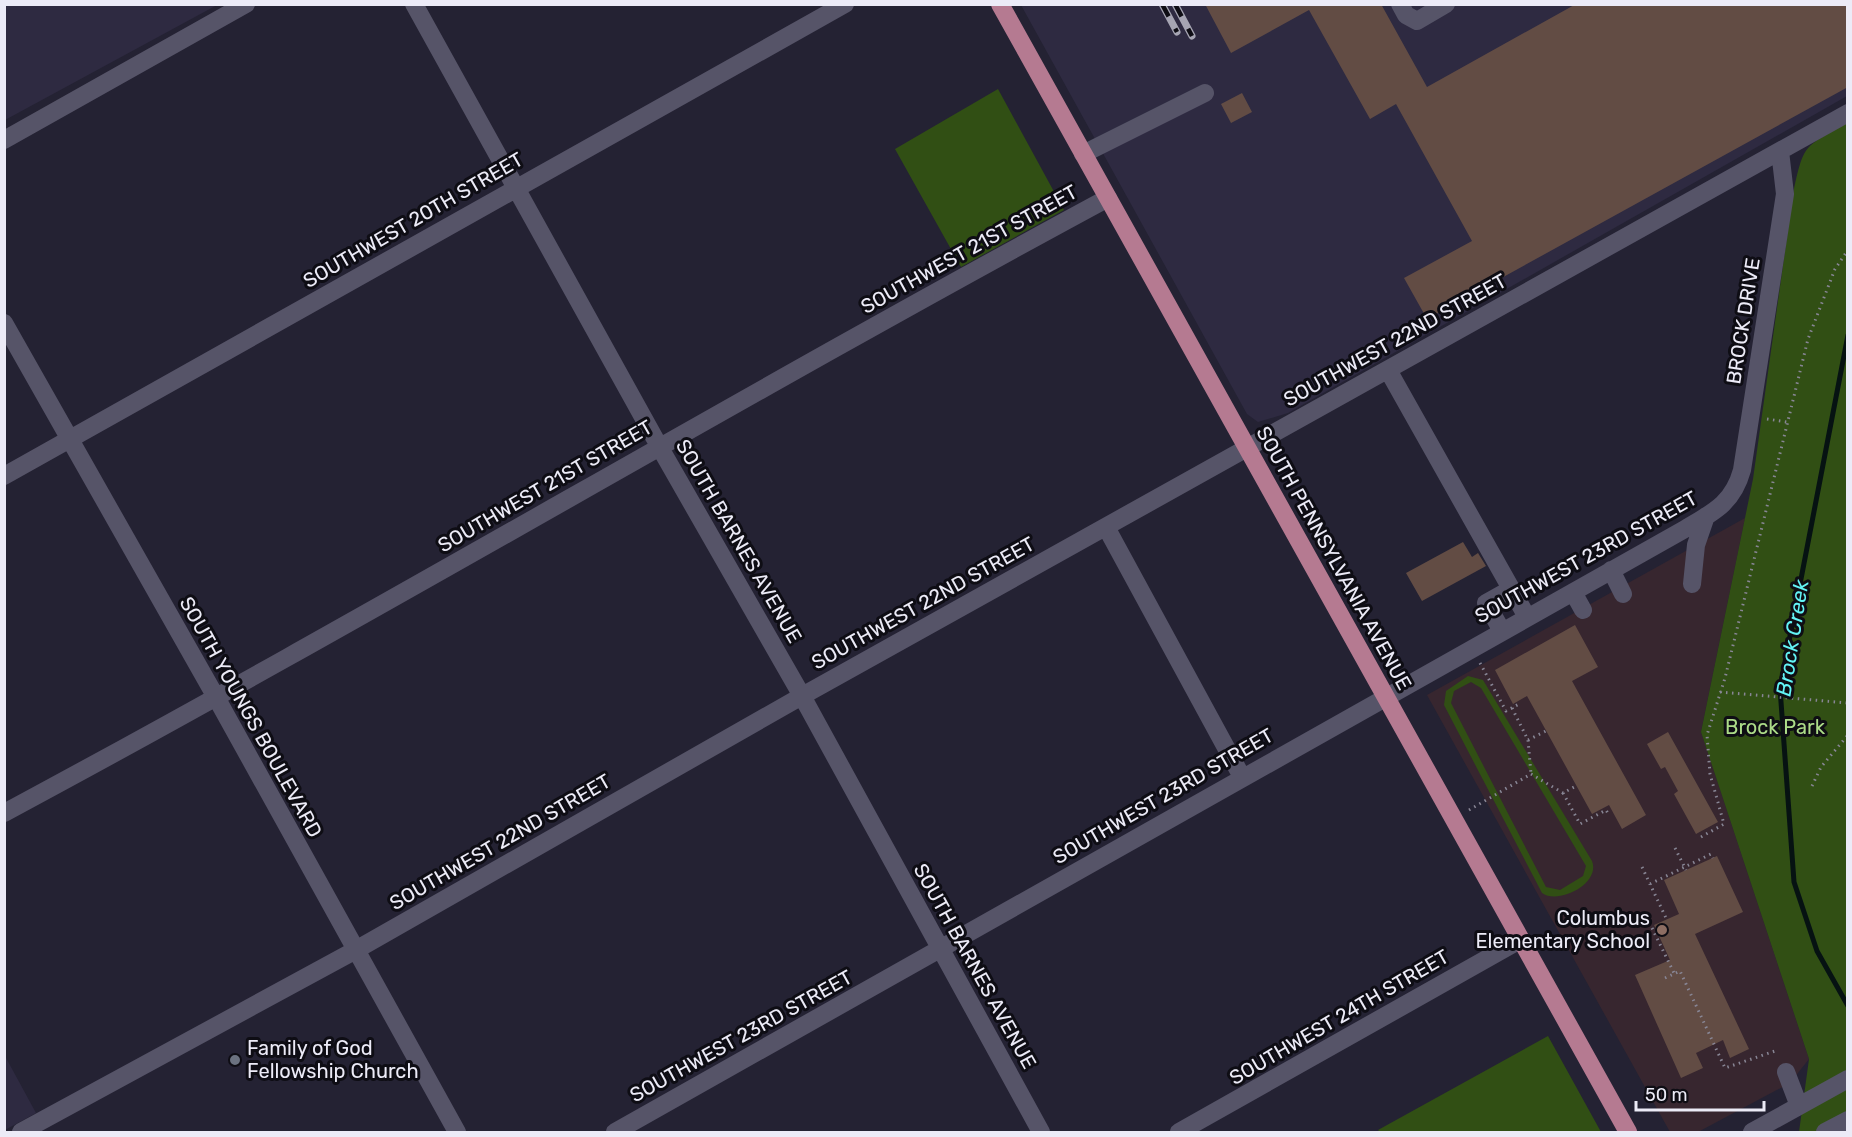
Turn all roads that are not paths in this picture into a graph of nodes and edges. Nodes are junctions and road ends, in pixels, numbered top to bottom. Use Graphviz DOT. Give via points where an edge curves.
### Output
graph roads {
  1 [pos="246,4"];
  2 [pos="414,4"];
  3 [pos="845,4"];
  4 [pos="1000,4"];
  5 [pos="1400,4"];
  6 [pos="1446,4"];
  7 [pos="1205,93"];
  8 [pos="1848,113"];
  9 [pos="4,141"];
  10 [pos="1779,151"];
  11 [pos="1083,154"];
  12 [pos="516,187"];
  13 [pos="1108,198"];
  14 [pos="4,323"];
  15 [pos="1388,370"];
  16 [pos="70,440"];
  17 [pos="659,446"];
  18 [pos="1247,448"];
  19 [pos="4,476"];
  20 [pos="1732,496"];
  21 [pos="1706,516"];
  22 [pos="1106,527"];
  23 [pos="1611,570"];
  24 [pos="1692,584"];
  25 [pos="1511,590"];
  26 [pos="1573,592"];
  27 [pos="1623,594"];
  28 [pos="1583,610"];
  29 [pos="1527,617"];
  30 [pos="1502,631"];
  31 [pos="802,696"];
  32 [pos="1385,696"];
  33 [pos="217,699"];
  34 [pos="1242,777"];
  35 [pos="4,813"];
  36 [pos="1520,940"];
  37 [pos="940,950"];
  38 [pos="354,951"];
  39 [pos="1786,1072"];
  40 [pos="1848,1079"];
  41 [pos="1799,1106"];
  42 [pos="1848,1120"];
  43 [pos="21,1132"];
  44 [pos="456,1132"];
  45 [pos="615,1132"];
  46 [pos="1041,1132"];
  47 [pos="1179,1132"];
  48 [pos="1628,1132"];
  49 [pos="1752,1132"];
  50 [pos="1825,1132"];
  1 -- 9 [label="street"];
  2 -- 12 [label="street, SOUTH BARNES AVENUE"];
  3 -- 12 [label="street, SOUTHWEST 20TH STREET"];
  4 -- 11 [label="main road, SOUTH PENNSYLVANIA AVENUE"];
  5 -- 6 [label="street" via="1406,15 1417,21"];
  7 -- 11 [label="street"];
  8 -- 10 [label="street, SOUTHWEST 22ND STREET"];
  10 -- 15 [label="street, SOUTHWEST 22ND STREET"];
  10 -- 20 [label="street, BROCK DRIVE" via="1785,194 1742,470"];
  11 -- 13 [label="main road, SOUTH PENNSYLVANIA AVENUE"];
  12 -- 16 [label="street, SOUTHWEST 20TH STREET"];
  12 -- 17 [label="street, SOUTH BARNES AVENUE"];
  13 -- 17 [label="street, SOUTHWEST 21ST STREET"];
  13 -- 18 [label="main road, SOUTH PENNSYLVANIA AVENUE"];
  14 -- 16 [label="street, SOUTH YOUNGS BOULEVARD"];
  15 -- 18 [label="street, SOUTHWEST 22ND STREET"];
  15 -- 25 [label="street" via="1408,412 1432,438"];
  16 -- 19 [label="street, SOUTHWEST 20TH STREET"];
  16 -- 33 [label="street, SOUTH YOUNGS BOULEVARD"];
  17 -- 31 [label="street, SOUTH BARNES AVENUE"];
  17 -- 33 [label="street, SOUTHWEST 21ST STREET"];
  18 -- 22 [label="street, SOUTHWEST 22ND STREET"];
  18 -- 32 [label="main road, SOUTH PENNSYLVANIA AVENUE"];
  20 -- 21 [label="street, SOUTHWEST 23RD STREET"];
  21 -- 23 [label="street, SOUTHWEST 23RD STREET"];
  21 -- 24 [label="street" via="1696,545"];
  22 -- 31 [label="street, SOUTHWEST 22ND STREET"];
  22 -- 34 [label="street"];
  23 -- 26 [label="street, SOUTHWEST 23RD STREET"];
  23 -- 27 [label="street"];
  25 -- 29 [label="street"];
  25 -- 30 [label="street" via="1486,603"];
  26 -- 28 [label="street"];
  26 -- 29 [label="street, SOUTHWEST 23RD STREET"];
  29 -- 30 [label="street, SOUTHWEST 23RD STREET"];
  30 -- 32 [label="street, SOUTHWEST 23RD STREET"];
  31 -- 37 [label="street, SOUTH BARNES AVENUE"];
  31 -- 38 [label="street, SOUTHWEST 22ND STREET"];
  32 -- 34 [label="street, SOUTHWEST 23RD STREET"];
  32 -- 36 [label="main road, SOUTH PENNSYLVANIA AVENUE"];
  33 -- 35 [label="street, SOUTHWEST 21ST STREET"];
  33 -- 38 [label="street, SOUTH YOUNGS BOULEVARD"];
  34 -- 37 [label="street, SOUTHWEST 23RD STREET"];
  36 -- 47 [label="street, SOUTHWEST 24TH STREET"];
  36 -- 48 [label="main road, SOUTH PENNSYLVANIA AVENUE"];
  37 -- 45 [label="street, SOUTHWEST 23RD STREET"];
  37 -- 46 [label="street, SOUTH BARNES AVENUE"];
  38 -- 43 [label="street, SOUTHWEST 22ND STREET"];
  38 -- 44 [label="street, SOUTH YOUNGS BOULEVARD"];
  39 -- 41 [label="street"];
  40 -- 41 [label="street"];
  41 -- 49 [label="street"];
  42 -- 50 [label="street"];
}
